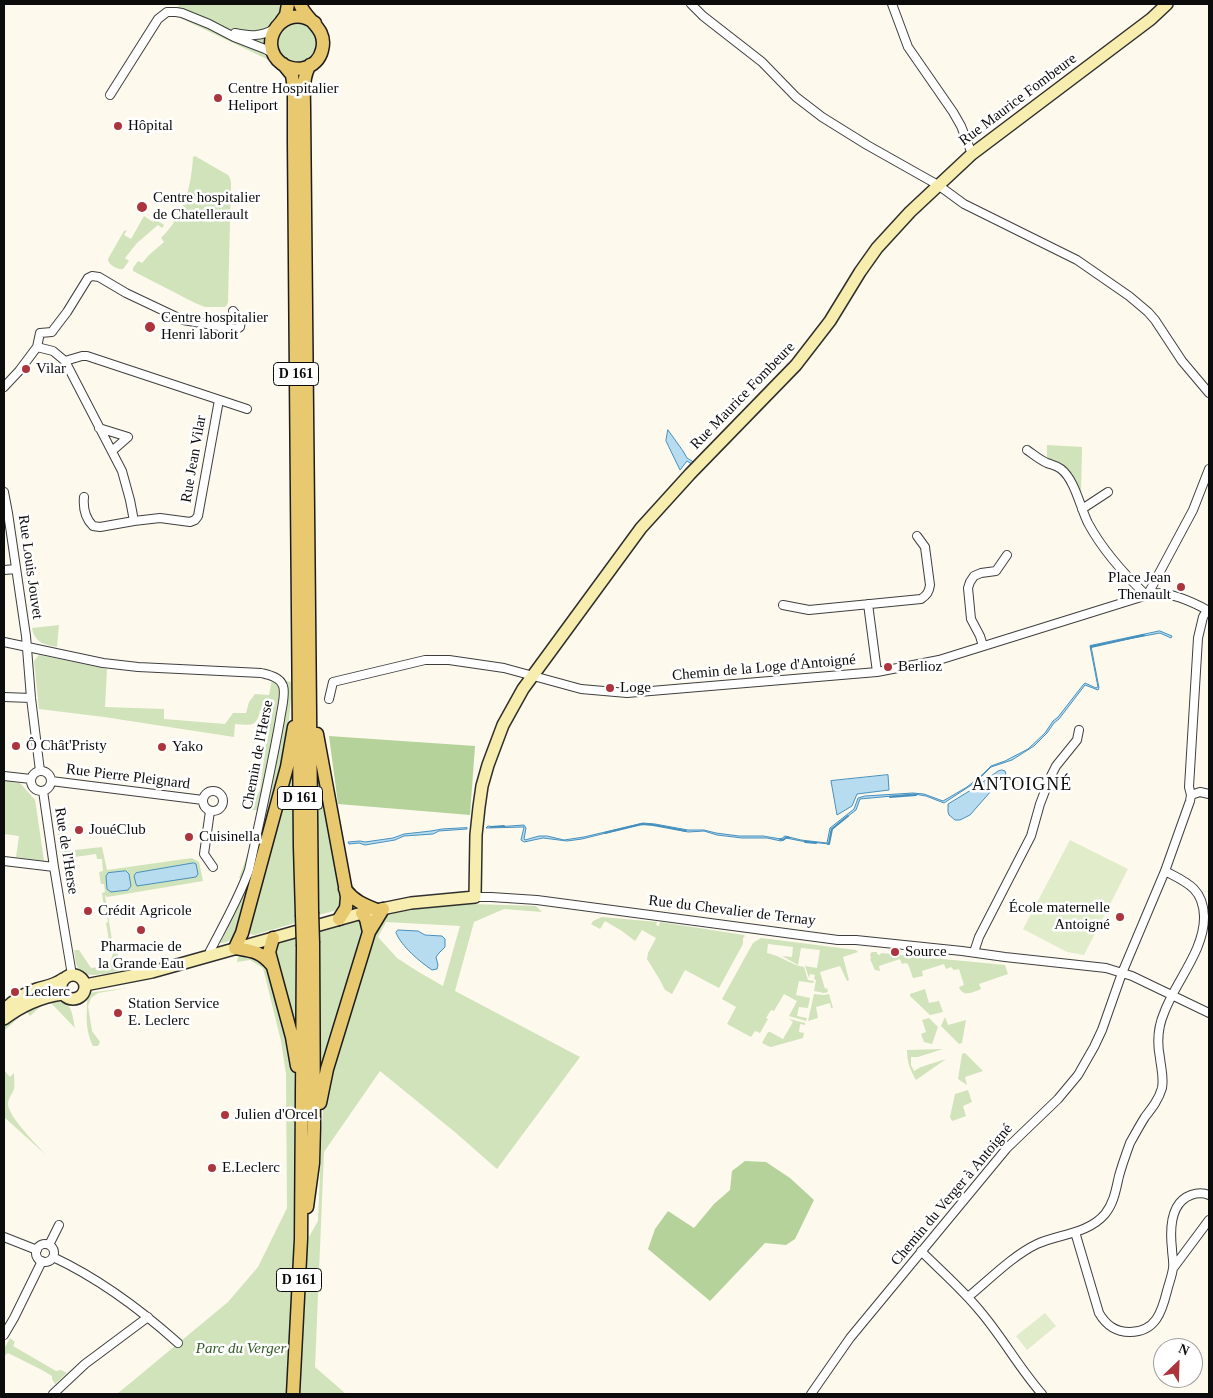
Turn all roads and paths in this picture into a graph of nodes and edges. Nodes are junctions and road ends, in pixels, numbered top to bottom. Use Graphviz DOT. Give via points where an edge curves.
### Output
graph roads {
  1 [pos="288,4"];
  2 [pos="300,4"];
  3 [pos="691,4"];
  4 [pos="892,4"];
  5 [pos="1168,4"];
  6 [pos="315,23"];
  7 [pos="209,24"];
  8 [pos="278,25"];
  9 [pos="274,54"];
  10 [pos="283,64"];
  11 [pos="310,65"];
  12 [pos="110,95"];
  13 [pos="972,154"];
  14 [pos="938,185"];
  15 [pos="233,311"];
  16 [pos="37,347"];
  17 [pos="64,361"];
  18 [pos="4,387"];
  19 [pos="1209,393"];
  20 [pos="219,400"];
  21 [pos="247,409"];
  22 [pos="99,428"];
  23 [pos="1027,450"];
  24 [pos="112,451"];
  25 [pos="1209,469"];
  26 [pos="1108,492"];
  27 [pos="4,497"];
  28 [pos="84,497"];
  29 [pos="1082,509"];
  30 [pos="134,521"];
  31 [pos="917,536"];
  32 [pos="1007,554"];
  33 [pos="16,569"];
  34 [pos="4,570"];
  35 [pos="1147,595"];
  36 [pos="868,604"];
  37 [pos="783,605"];
  38 [pos="1208,611"];
  39 [pos="4,642"];
  40 [pos="26,646"];
  41 [pos="982,646"];
  42 [pos="877,672"];
  43 [pos="533,675"];
  44 [pos="305,682"];
  45 [pos="4,697"];
  46 [pos="31,698"];
  47 [pos="329,699"];
  48 [pos="1079,730"];
  49 [pos="40,771"];
  50 [pos="4,776"];
  51 [pos="31,779"];
  52 [pos="51,781"];
  53 [pos="43,791"];
  54 [pos="1209,794"];
  55 [pos="1191,795"];
  56 [pos="203,800"];
  57 [pos="210,811"];
  58 [pos="4,861"];
  59 [pos="54,867"];
  60 [pos="212,867"];
  61 [pos="1164,871"];
  62 [pos="345,888"];
  63 [pos="475,897"];
  64 [pos="380,909"];
  65 [pos="362,913"];
  66 [pos="339,920"];
  67 [pos="244,926"];
  68 [pos="369,932"];
  69 [pos="273,938"];
  70 [pos="254,943"];
  71 [pos="308,944"];
  72 [pos="235,948"];
  73 [pos="974,952"];
  74 [pos="210,956"];
  75 [pos="272,965"];
  76 [pos="1122,973"];
  77 [pos="68,977"];
  78 [pos="85,985"];
  79 [pos="62,994"];
  80 [pos="1172,995"];
  81 [pos="4,1010"];
  82 [pos="1209,1013"];
  83 [pos="4,1019"];
  84 [pos="302,1098"];
  85 [pos="314,1128"];
  86 [pos="1209,1196"];
  87 [pos="1209,1220"];
  88 [pos="59,1225"];
  89 [pos="1075,1232"];
  90 [pos="4,1237"];
  91 [pos="301,1239"];
  92 [pos="49,1245"];
  93 [pos="37,1250"];
  94 [pos="921,1251"];
  95 [pos="53,1257"];
  96 [pos="42,1261"];
  97 [pos="1174,1267"];
  98 [pos="968,1298"];
  99 [pos="148,1317"];
  100 [pos="4,1336"];
  101 [pos="178,1343"];
  102 [pos="53,1394"];
  103 [pos="293,1394"];
  104 [pos="811,1394"];
  105 [pos="1042,1394"];
  1 -- 8 [label="main road" via="287,12"];
  2 -- 6 [label="main road"];
  3 -- 14 [label="street" via="762,62 822,118"];
  4 -- 13 [label="street" via="908,47 954,112"];
  5 -- 13 [label="street, Rue Maurice Fombeure"];
  6 -- 8 [label="main road" via="297,16"];
  6 -- 11 [label="main road" via="323,44 317,60"];
  7 -- 8 [label="street" via="236,34 251,35 263,34"];
  7 -- 9 [label="street"];
  7 -- 12 [label="street" via="176,12 160,16"];
  8 -- 9 [label="main road" via="271,41"];
  9 -- 10 [label="main road"];
  10 -- 11 [label="main road" via="298,69"];
  10 -- 44 [label="main road, D 161" via="292,74 294,89"];
  11 -- 44 [label="main road, D 161" via="305,81 304,108"];
  13 -- 14 [label="street, Rue Maurice Fombeure"];
  14 -- 19 [label="street" via="964,204 1077,260 1134,300 1155,320"];
  14 -- 43 [label="street, Rue Maurice Fombeure" via="877,248 830,321 796,364 641,528"];
  15 -- 16 [label="street" via="241,321 240,327 234,330 183,320 92,276 52,332 40,333"];
  16 -- 17 [label="street" via="53,351"];
  16 -- 18 [label="street"];
  17 -- 20 [label="street, Rue Jean Vilar" via="87,356"];
  17 -- 22 [label="street"];
  20 -- 21 [label="street, Rue Jean Vilar"];
  20 -- 30 [label="street, Rue Jean Vilar" via="198,516 190,522 160,518"];
  22 -- 24 [label="street"];
  22 -- 24 [label="street" via="128,437"];
  23 -- 29 [label="street" via="1066,474"];
  24 -- 30 [label="street" via="122,471"];
  25 -- 35 [label="street" via="1192,510"];
  26 -- 29 [label="street"];
  27 -- 33 [label="street, Rue Louis Jouvet"];
  28 -- 30 [label="street, Rue Jean Vilar" via="85,510 93,526"];
  29 -- 35 [label="street" via="1108,554"];
  31 -- 36 [label="street" via="925,547 930,585 926,596"];
  32 -- 41 [label="street" via="996,571 974,576 968,588 971,618"];
  33 -- 34 [label="street"];
  33 -- 40 [label="street, Rue Louis Jouvet"];
  35 -- 38 [label="street, Chemin de la Loge d'Antoigné" via="1169,596"];
  35 -- 41 [label="street, Chemin de la Loge d'Antoigné"];
  36 -- 37 [label="street" via="809,610"];
  36 -- 42 [label="street"];
  38 -- 55 [label="street, Chemin du Verger à Antoigné" via="1203,617 1198,638"];
  39 -- 40 [label="street, Chemin de l'Herse"];
  40 -- 46 [label="street"];
  40 -- 74 [label="street, Chemin de l'Herse" via="103,663 261,673 278,679 283,686 278,732 249,870"];
  41 -- 42 [label="street, Chemin de la Loge d'Antoigné" via="939,660"];
  42 -- 43 [label="street, Chemin de la Loge d'Antoigné" via="627,693 581,689"];
  43 -- 47 [label="street, Chemin de la Loge d'Antoigné" via="449,660 425,660 333,682"];
  43 -- 63 [label="street, Rue Maurice Fombeure" via="503,725 482,786 476,835"];
  44 -- 62 [label="main road" via="314,701 317,736"];
  44 -- 67 [label="main road" via="294,694 294,724 287,767"];
  44 -- 71 [label="main road, D 161, bridge" via="300,837"];
  45 -- 46 [label="street"];
  46 -- 49 [label="street"];
  48 -- 73 [label="street" via="1077,740 1050,778 1031,836"];
  49 -- 51 [label="street"];
  49 -- 52 [label="street" via="48,774"];
  50 -- 51 [label="street"];
  51 -- 53 [label="street" via="34,788"];
  52 -- 53 [label="street"];
  52 -- 56 [label="street, Rue Pierre Pleignard"];
  53 -- 59 [label="street, Rue de l'Herse"];
  54 -- 55 [label="street"];
  55 -- 61 [label="street, Chemin du Verger à Antoigné"];
  56 -- 57 [label="street"];
  56 -- 57 [label="street" via="210,791 217,791 222,796 224,802 220,809"];
  57 -- 60 [label="street" via="204,854"];
  58 -- 59 [label="street"];
  59 -- 77 [label="street, Rue de l'Herse"];
  61 -- 76 [label="street, Chemin du Verger à Antoigné"];
  61 -- 80 [label="street" via="1195,889 1204,917 1199,943"];
  62 -- 64 [label="main road" via="360,903"];
  62 -- 66 [label="main road" via="346,908"];
  63 -- 64 [label="street, Rue du Chevalier de Ternay"];
  63 -- 73 [label="street, Rue du Chevalier de Ternay" via="537,900 838,940"];
  64 -- 65 [label="street, Rue du Chevalier de Ternay"];
  64 -- 68 [label="main road"];
  65 -- 66 [label="street, Rue du Chevalier de Ternay"];
  65 -- 68 [label="main road"];
  66 -- 69 [label="street, Rue du Chevalier de Ternay"];
  67 -- 70 [label="main road" via="245,933"];
  67 -- 72 [label="main road"];
  68 -- 85 [label="main road" via="327,1069"];
  69 -- 70 [label="street, Rue du Chevalier de Ternay"];
  69 -- 75 [label="main road" via="269,952"];
  70 -- 72 [label="street, Rue du Chevalier de Ternay"];
  71 -- 84 [label="main road, D 161"];
  71 -- 85 [label="main road, D 161"];
  72 -- 74 [label="street, Rue du Chevalier de Ternay"];
  72 -- 75 [label="main road" via="264,956"];
  73 -- 76 [label="street, Rue du Chevalier de Ternay" via="1106,968"];
  74 -- 78 [label="street, Rue du Chevalier de Ternay"];
  75 -- 84 [label="main road" via="292,1037"];
  76 -- 80 [label="street, Rue du Chevalier de Ternay"];
  76 -- 94 [label="street, Chemin du Verger à Antoigné" via="1094,1047 1078,1075 1007,1148"];
  77 -- 78 [label="street" via="79,976"];
  77 -- 79 [label="street" via="61,985"];
  77 -- 81 [label="street" via="31,991"];
  78 -- 79 [label="street" via="84,992 76,999"];
  79 -- 83 [label="street" via="37,1001"];
  80 -- 82 [label="street, Rue du Chevalier de Ternay"];
  80 -- 89 [label="street" via="1160,1025 1159,1056 1163,1079 1158,1098 1130,1144 1107,1212 1096,1223"];
  84 -- 91 [label="main road, D 161"];
  85 -- 91 [label="main road, D 161" via="310,1189"];
  86 -- 97 [label="street" via="1190,1195 1177,1206 1171,1224"];
  87 -- 97 [label="street"];
  88 -- 92 [label="street"];
  89 -- 97 [label="street" via="1099,1313 1104,1322 1120,1331 1139,1331 1155,1322"];
  89 -- 98 [label="street" via="1027,1250"];
  90 -- 93 [label="street"];
  91 -- 103 [label="main road, D 161"];
  92 -- 93 [label="street" via="40,1245"];
  92 -- 95 [label="street" via="54,1252"];
  93 -- 96 [label="street" via="37,1258"];
  94 -- 98 [label="street"];
  94 -- 104 [label="street, Chemin du Verger à Antoigné" via="850,1338"];
  95 -- 96 [label="street"];
  95 -- 99 [label="street" via="100,1283"];
  96 -- 100 [label="street"];
  98 -- 105 [label="street"];
  99 -- 101 [label="street"];
  99 -- 102 [label="street" via="85,1364"];
}
